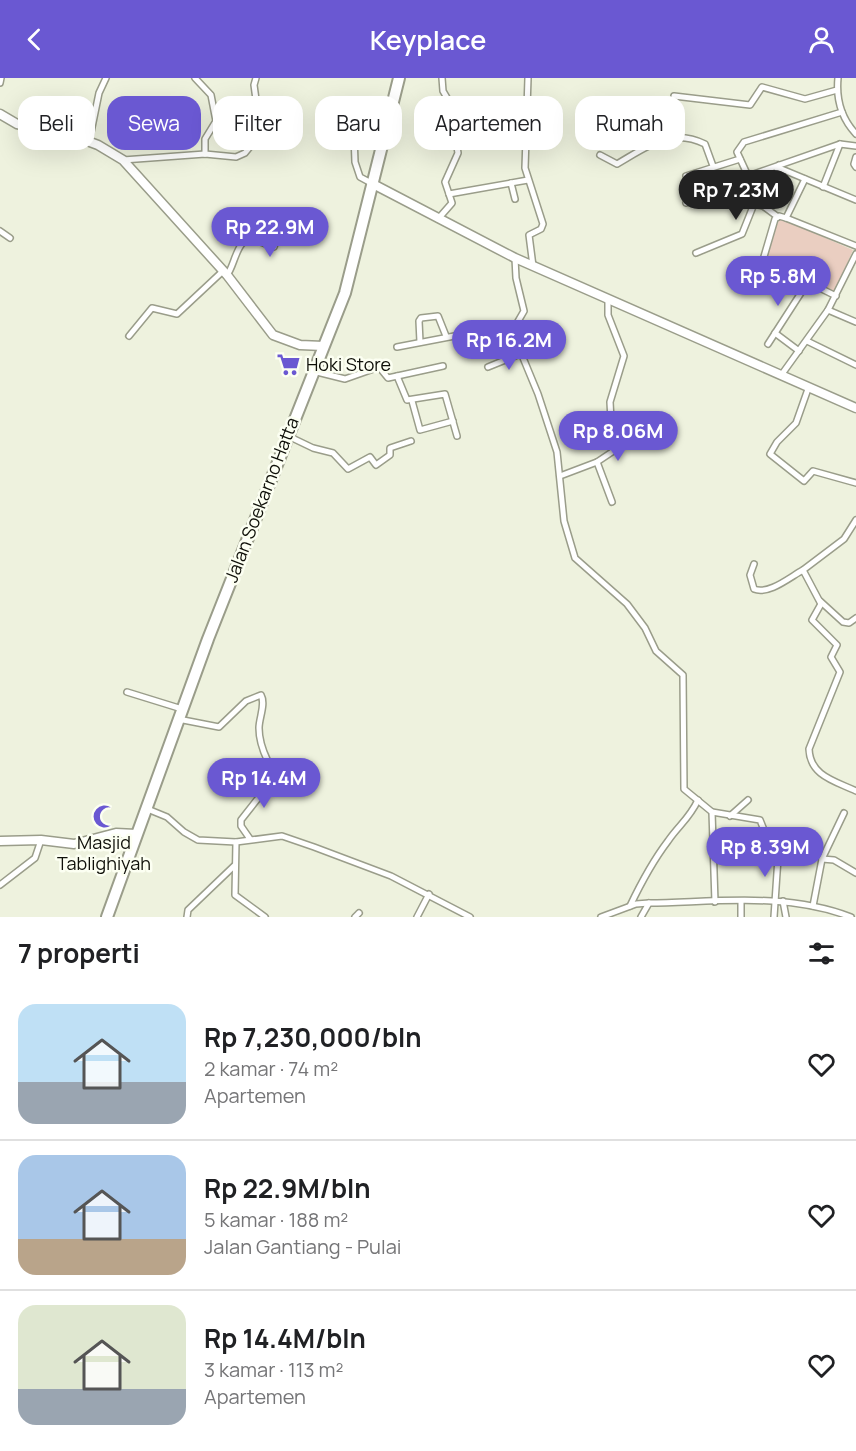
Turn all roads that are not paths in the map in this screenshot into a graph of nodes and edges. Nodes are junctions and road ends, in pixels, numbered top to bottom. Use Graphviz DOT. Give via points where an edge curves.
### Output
graph roads {
  1 [pos="2,78"];
  2 [pos="106,78"];
  3 [pos="195,78"];
  4 [pos="256,78"];
  5 [pos="399,78"];
  6 [pos="442,78"];
  7 [pos="528,78"];
  8 [pos="838,78"];
  9 [pos="0,83"];
  10 [pos="837,90"];
  11 [pos="685,97"];
  12 [pos="842,112"];
  13 [pos="95,113"];
  14 [pos="0,114"];
  15 [pos="18,124"];
  16 [pos="856,134"];
  17 [pos="840,144"];
  18 [pos="95,145"];
  19 [pos="856,146"];
  20 [pos="355,150"];
  21 [pos="205,154"];
  22 [pos="600,154"];
  23 [pos="856,158"];
  24 [pos="740,159"];
  25 [pos="123,160"];
  26 [pos="713,166"];
  27 [pos="779,166"];
  28 [pos="856,167"];
  29 [pos="686,176"];
  30 [pos="748,176"];
  31 [pos="805,179"];
  32 [pos="528,180"];
  33 [pos="511,183"];
  34 [pos="373,184"];
  35 [pos="823,187"];
  36 [pos="449,194"];
  37 [pos="515,199"];
  38 [pos="856,200"];
  39 [pos="686,203"];
  40 [pos="763,206"];
  41 [pos="274,217"];
  42 [pos="778,217"];
  43 [pos="786,218"];
  44 [pos="438,219"];
  45 [pos="0,231"];
  46 [pos="10,238"];
  47 [pos="856,246"];
  48 [pos="696,252"];
  49 [pos="856,254"];
  50 [pos="515,258"];
  51 [pos="533,266"];
  52 [pos="225,273"];
  53 [pos="808,282"];
  54 [pos="836,296"];
  55 [pos="608,299"];
  56 [pos="828,310"];
  57 [pos="856,322"];
  58 [pos="516,324"];
  59 [pos="775,333"];
  60 [pos="129,336"];
  61 [pos="446,336"];
  62 [pos="807,340"];
  63 [pos="420,342"];
  64 [pos="768,344"];
  65 [pos="323,346"];
  66 [pos="397,346"];
  67 [pos="799,351"];
  68 [pos="520,354"];
  69 [pos="856,365"];
  70 [pos="442,366"];
  71 [pos="488,367"];
  72 [pos="313,372"];
  73 [pos="782,374"];
  74 [pos="397,376"];
  75 [pos="808,389"];
  76 [pos="411,401"];
  77 [pos="856,408"];
  78 [pos="453,421"];
  79 [pos="287,436"];
  80 [pos="457,436"];
  81 [pos="411,441"];
  82 [pos="597,462"];
  83 [pos="560,476"];
  84 [pos="856,483"];
  85 [pos="612,502"];
  86 [pos="856,520"];
  87 [pos="754,564"];
  88 [pos="803,570"];
  89 [pos="820,601"];
  90 [pos="856,618"];
  91 [pos="127,692"];
  92 [pos="180,714"];
  93 [pos="279,780"];
  94 [pos="285,790"];
  95 [pos="856,791"];
  96 [pos="698,800"];
  97 [pos="748,800"];
  98 [pos="145,808"];
  99 [pos="712,812"];
  100 [pos="844,813"];
  101 [pos="730,816"];
  102 [pos="764,830"];
  103 [pos="136,834"];
  104 [pos="250,839"];
  105 [pos="40,840"];
  106 [pos="0,842"];
  107 [pos="236,842"];
  108 [pos="778,858"];
  109 [pos="822,859"];
  110 [pos="234,866"];
  111 [pos="856,873"];
  112 [pos="0,885"];
  113 [pos="429,894"];
  114 [pos="775,900"];
  115 [pos="741,901"];
  116 [pos="783,901"];
  117 [pos="715,902"];
  118 [pos="650,903"];
  119 [pos="813,906"];
  120 [pos="630,907"];
  121 [pos="458,914"];
  122 [pos="605,916"];
  123 [pos="107,917"];
  124 [pos="187,917"];
  125 [pos="265,917"];
  126 [pos="417,917"];
  127 [pos="470,917"];
  128 [pos="640,917"];
  129 [pos="741,917"];
  130 [pos="774,917"];
  131 [pos="786,917"];
  132 [pos="851,917"];
  1 -- 9 [label="street"];
  2 -- 13 [label="street"];
  3 -- 21 [label="street" via="211,95 216,121 205,139"];
  4 -- 21 [label="street" via="259,121 249,149 236,157"];
  5 -- 34 [label="highway, Jalan Soekarno Hatta"];
  6 -- 36 [label="street" via="458,153 446,182"];
  7 -- 32 [label="street"];
  8 -- 10 [label="street"];
  10 -- 11 [label="street" via="805,99 762,87 750,105"];
  10 -- 12 [label="street"];
  12 -- 16 [label="street"];
  12 -- 24 [label="street" via="747,140 739,147"];
  14 -- 15 [label="street"];
  17 -- 19 [label="street"];
  17 -- 27 [label="street"];
  17 -- 35 [label="street"];
  18 -- 25 [label="street"];
  20 -- 34 [label="street" via="360,177"];
  21 -- 25 [label="street"];
  22 -- 26 [label="street" via="617,164 649,146 686,136 705,144"];
  23 -- 28 [label="street"];
  24 -- 26 [label="street"];
  24 -- 30 [label="street"];
  25 -- 52 [label="street"];
  26 -- 29 [label="street"];
  27 -- 30 [label="street"];
  27 -- 31 [label="street"];
  27 -- 40 [label="street"];
  30 -- 39 [label="street" via="747,183 738,190"];
  31 -- 35 [label="street"];
  31 -- 43 [label="street"];
  32 -- 33 [label="street"];
  32 -- 51 [label="street" via="543,224 529,235"];
  33 -- 36 [label="street"];
  33 -- 37 [label="street"];
  34 -- 44 [label="street"];
  34 -- 65 [label="highway, Jalan Soekarno Hatta" via="351,271"];
  35 -- 38 [label="street"];
  36 -- 44 [label="street" via="452,203"];
  40 -- 42 [label="street"];
  40 -- 48 [label="street" via="753,204 742,234"];
  41 -- 52 [label="street" via="279,232 273,247 247,240"];
  42 -- 43 [label="street"];
  42 -- 53 [label="street" via="763,260"];
  43 -- 47 [label="street"];
  44 -- 50 [label="street"];
  45 -- 46 [label="street"];
  49 -- 54 [label="street"];
  50 -- 51 [label="street"];
  50 -- 58 [label="street" via="524,311"];
  51 -- 55 [label="street"];
  52 -- 60 [label="street" via="177,314 152,308"];
  52 -- 65 [label="street" via="278,339"];
  53 -- 54 [label="street"];
  53 -- 59 [label="street"];
  54 -- 56 [label="street"];
  55 -- 73 [label="street"];
  55 -- 82 [label="street" via="608,315 624,356 610,402 611,420 633,442"];
  56 -- 57 [label="street"];
  56 -- 62 [label="street"];
  58 -- 61 [label="street"];
  58 -- 68 [label="street" via="513,330"];
  59 -- 64 [label="street"];
  59 -- 67 [label="street"];
  61 -- 63 [label="street"];
  61 -- 63 [label="street" via="438,316 421,318"];
  62 -- 67 [label="street"];
  62 -- 69 [label="street"];
  63 -- 66 [label="street"];
  65 -- 72 [label="highway, Jalan Soekarno Hatta"];
  67 -- 73 [label="street"];
  68 -- 71 [label="street"];
  68 -- 83 [label="street" via="544,411"];
  70 -- 74 [label="street"];
  72 -- 74 [label="street" via="345,379 379,367 386,378"];
  72 -- 79 [label="highway, Jalan Soekarno Hatta"];
  73 -- 75 [label="street"];
  74 -- 76 [label="street" via="403,397"];
  75 -- 77 [label="street"];
  75 -- 84 [label="street" via="794,428 770,454 804,481 813,471"];
  76 -- 78 [label="street" via="445,394"];
  76 -- 78 [label="street" via="420,430"];
  78 -- 80 [label="street"];
  79 -- 81 [label="street" via="333,453 348,469 370,457 379,464 390,455 390,448"];
  79 -- 92 [label="highway, Jalan Soekarno Hatta"];
  82 -- 83 [label="street"];
  82 -- 85 [label="street"];
  83 -- 96 [label="street" via="564,521 575,558 627,604 645,628 652,647 683,675 683,783 684,789"];
  86 -- 88 [label="street" via="844,539"];
  87 -- 88 [label="street" via="750,575 758,591"];
  88 -- 89 [label="street"];
  89 -- 90 [label="street" via="843,622"];
  89 -- 95 [label="street" via="812,620 837,645 831,657 840,672 809,748 809,757 816,771"];
  91 -- 92 [label="street"];
  92 -- 93 [label="street" via="216,727 246,701 261,696 260,739"];
  92 -- 98 [label="highway, Jalan Soekarno Hatta"];
  93 -- 94 [label="street"];
  93 -- 104 [label="street" via="263,792 241,820"];
  96 -- 99 [label="street"];
  96 -- 120 [label="street" via="684,825 658,854"];
  97 -- 101 [label="street"];
  98 -- 103 [label="highway, Jalan Soekarno Hatta"];
  98 -- 107 [label="street" via="167,817 192,837"];
  99 -- 101 [label="street"];
  99 -- 117 [label="street"];
  100 -- 109 [label="street"];
  101 -- 102 [label="street" via="760,820"];
  103 -- 105 [label="street" via="116,833 74,844"];
  103 -- 123 [label="highway, Jalan Soekarno Hatta"];
  104 -- 107 [label="street"];
  104 -- 113 [label="street" via="282,836"];
  105 -- 106 [label="street"];
  105 -- 112 [label="street" via="35,858"];
  107 -- 110 [label="street"];
  108 -- 114 [label="street"];
  109 -- 111 [label="street" via="834,860"];
  109 -- 119 [label="street"];
  110 -- 124 [label="street" via="188,910"];
  110 -- 125 [label="street" via="235,895"];
  113 -- 121 [label="street"];
  113 -- 126 [label="street"];
  114 -- 115 [label="street"];
  114 -- 116 [label="street"];
  114 -- 130 [label="street"];
  115 -- 117 [label="street"];
  115 -- 129 [label="street"];
  116 -- 119 [label="street"];
  116 -- 131 [label="street"];
  117 -- 118 [label="street"];
  118 -- 120 [label="street"];
  118 -- 128 [label="street"];
  119 -- 132 [label="street"];
  120 -- 122 [label="street"];
  121 -- 127 [label="street"];
}
